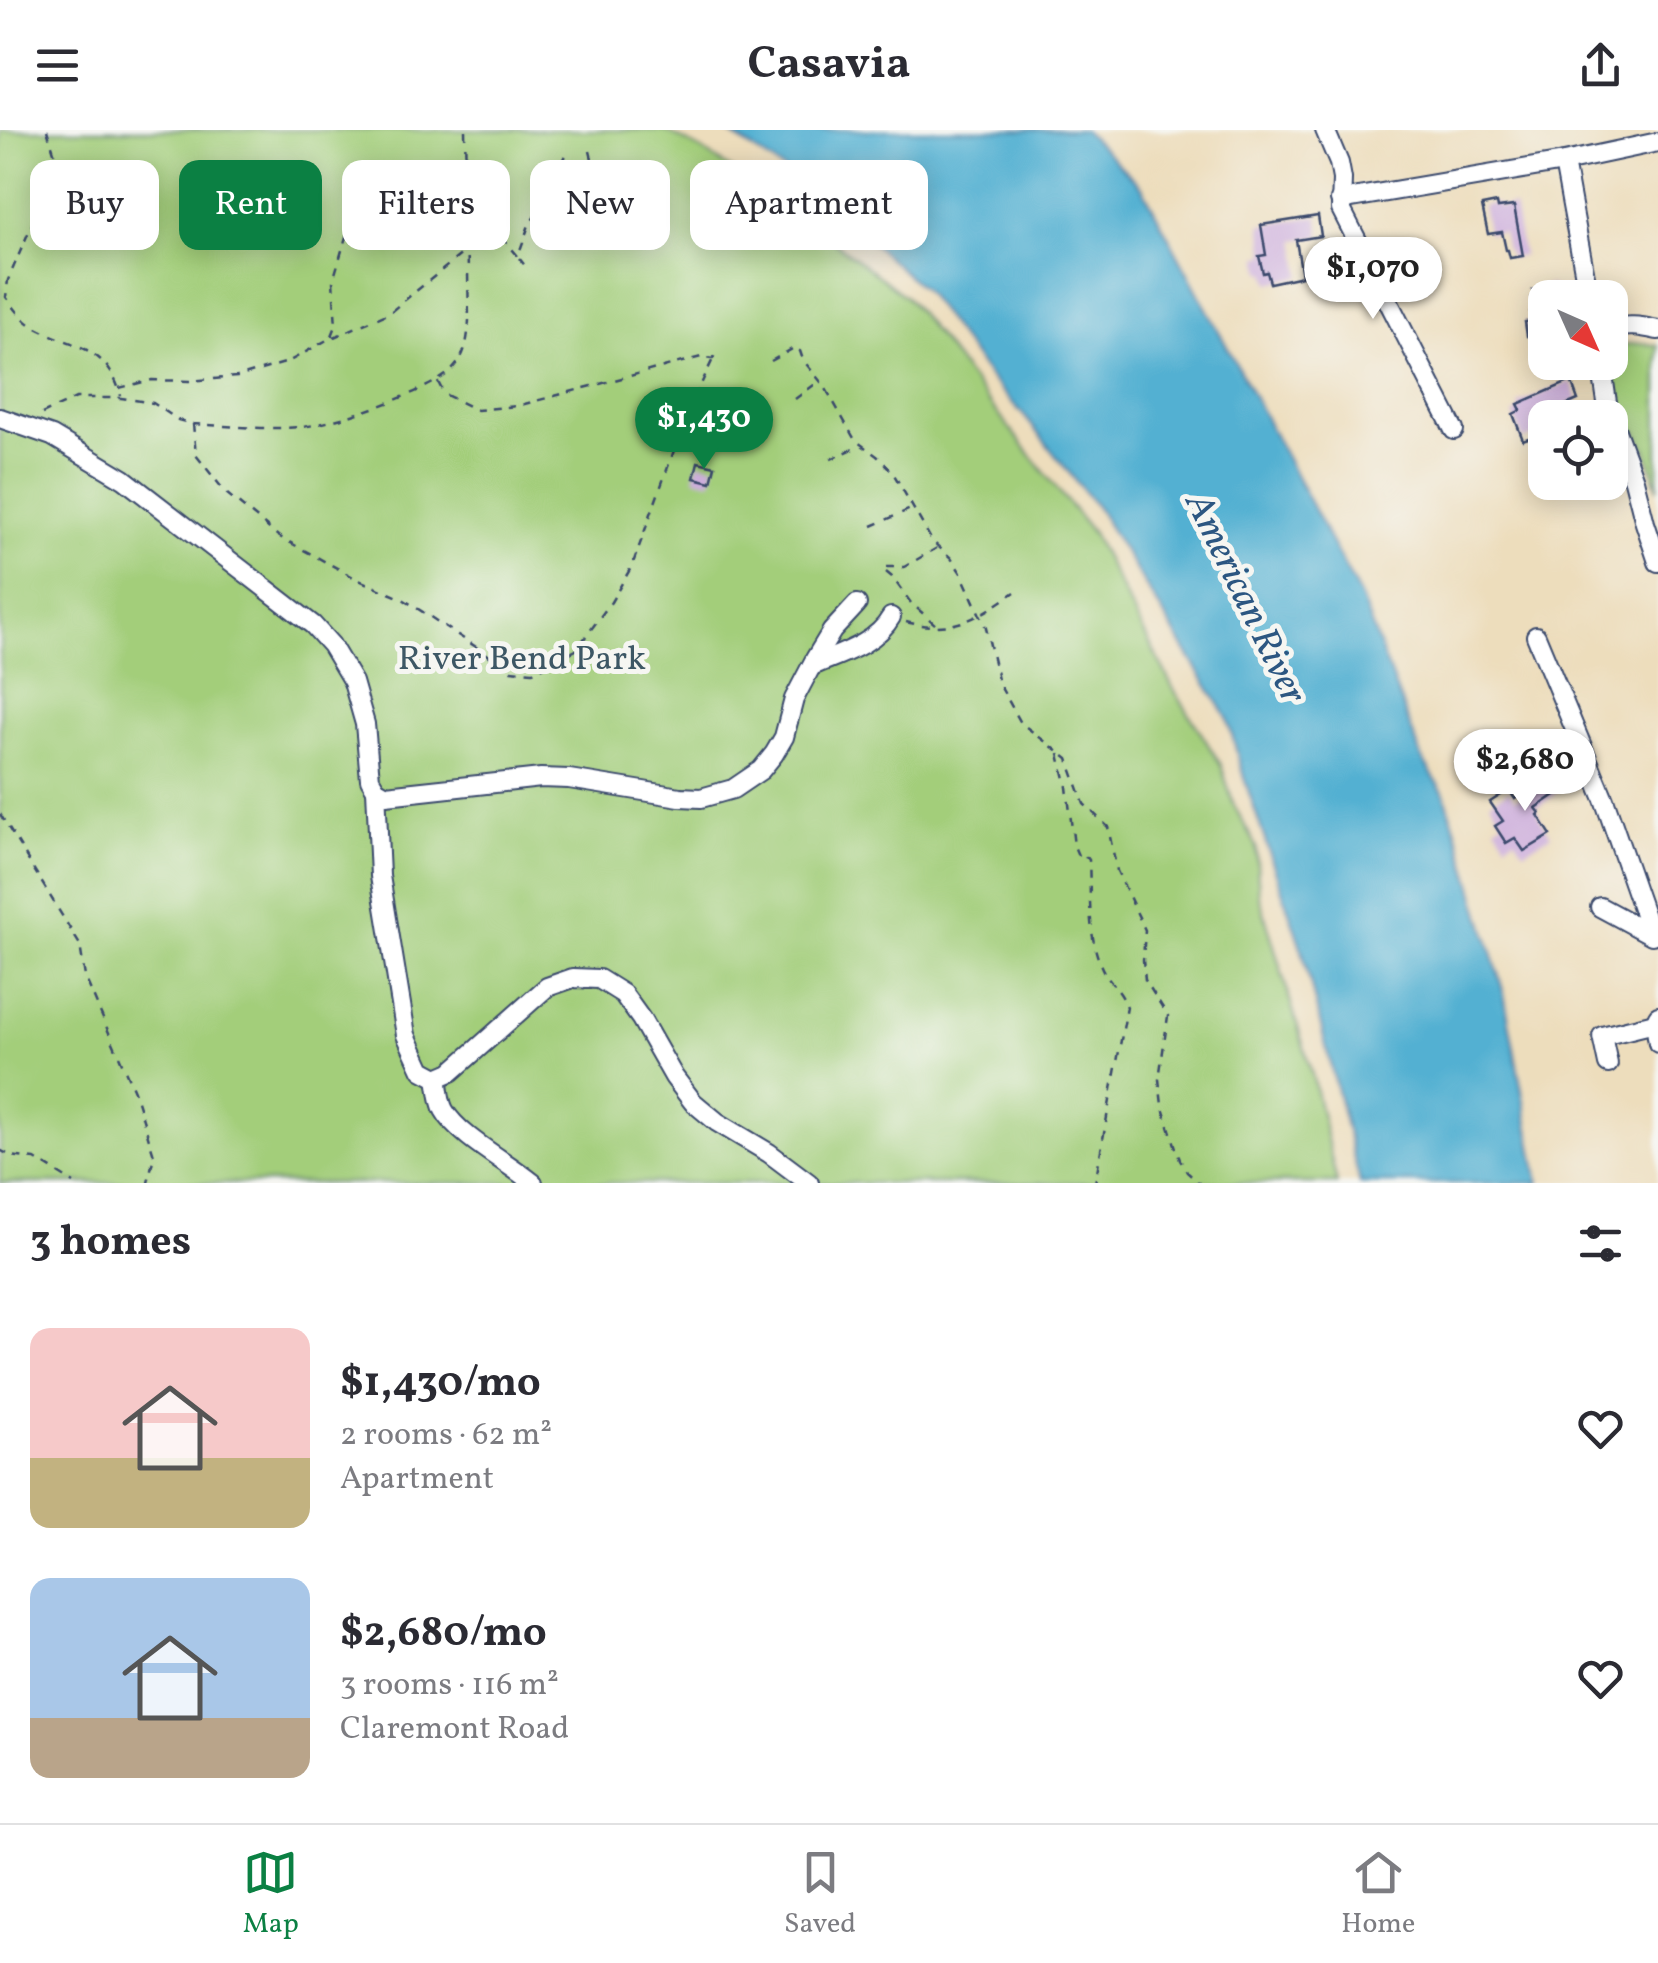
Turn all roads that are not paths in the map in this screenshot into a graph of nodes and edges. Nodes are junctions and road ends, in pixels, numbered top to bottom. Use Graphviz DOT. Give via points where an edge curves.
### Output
graph roads {
  1 [pos="1325,130"];
  2 [pos="1658,142"];
  3 [pos="1564,162"];
  4 [pos="1340,200"];
  5 [pos="1586,280"];
  6 [pos="1628,326"];
  7 [pos="1658,330"];
  8 [pos="1604,380"];
  9 [pos="0,418"];
  10 [pos="1454,430"];
  11 [pos="1658,562"];
  12 [pos="857,604"];
  13 [pos="891,617"];
  14 [pos="1536,636"];
  15 [pos="812,666"];
  16 [pos="376,789"];
  17 [pos="1600,906"];
  18 [pos="1654,937"];
  19 [pos="1656,1019"];
  20 [pos="1658,1043"];
  21 [pos="1608,1064"];
  22 [pos="437,1078"];
  23 [pos="533,1183"];
  24 [pos="809,1183"];
  1 -- 4 [label="street" via="1339,163"];
  2 -- 3 [label="street"];
  3 -- 4 [label="street"];
  3 -- 5 [label="street"];
  4 -- 10 [label="street"];
  6 -- 7 [label="street"];
  8 -- 11 [label="street"];
  9 -- 16 [label="street" via="52,436 124,479 313,625 353,682"];
  12 -- 15 [label="street"];
  13 -- 15 [label="street" via="875,636"];
  14 -- 18 [label="street"];
  15 -- 16 [label="street" via="774,754 751,779 721,794 680,797 569,778 392,796"];
  16 -- 22 [label="street" via="380,876 406,1035 422,1070"];
  17 -- 18 [label="street"];
  19 -- 20 [label="street"];
  19 -- 21 [label="street" via="1602,1036"];
  22 -- 23 [label="street" via="443,1109"];
  22 -- 24 [label="street" via="546,987 599,979 622,994 693,1102"];
}
